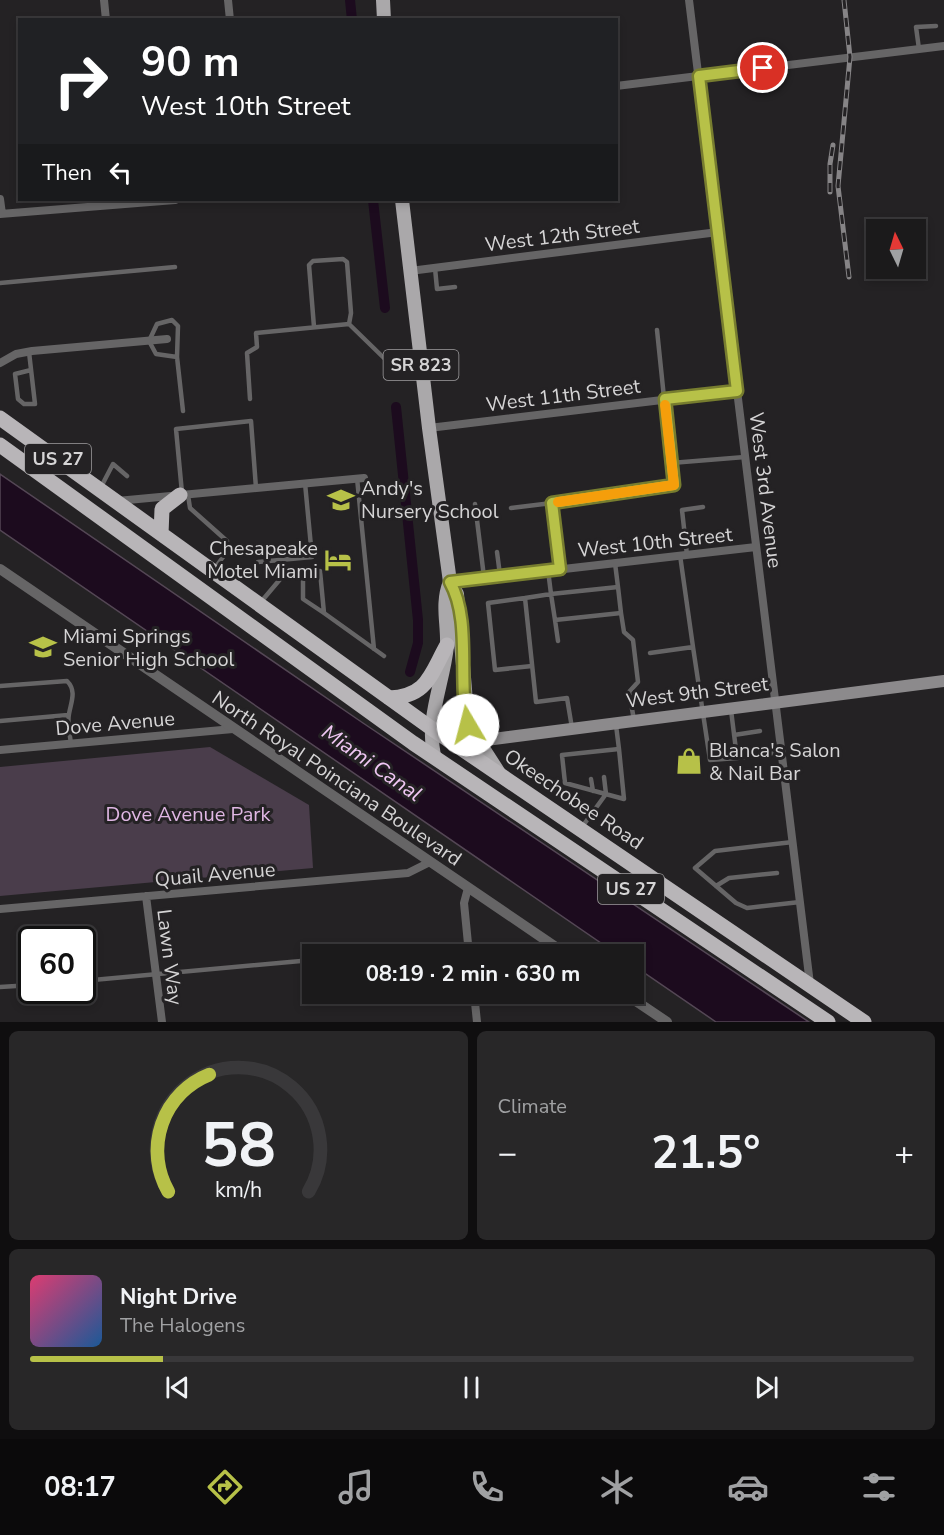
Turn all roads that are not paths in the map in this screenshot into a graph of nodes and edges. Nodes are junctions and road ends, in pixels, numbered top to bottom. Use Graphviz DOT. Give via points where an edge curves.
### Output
graph roads {
  1 [pos="104,0"];
  2 [pos="228,0"];
  3 [pos="382,0"];
  4 [pos="690,0"];
  5 [pos="106,18"];
  6 [pos="230,18"];
  7 [pos="384,18"];
  8 [pos="936,26"];
  9 [pos="944,46"];
  10 [pos="919,49"];
  11 [pos="699,76"];
  12 [pos="618,86"];
  13 [pos="0,199"];
  14 [pos="152,201"];
  15 [pos="402,201"];
  16 [pos="128,202"];
  17 [pos="1,214"];
  18 [pos="718,232"];
  19 [pos="175,267"];
  20 [pos="435,268"];
  21 [pos="410,271"];
  22 [pos="0,283"];
  23 [pos="455,287"];
  24 [pos="349,324"];
  25 [pos="314,327"];
  26 [pos="657,330"];
  27 [pos="167,339"];
  28 [pos="149,341"];
  29 [pos="29,352"];
  30 [pos="177,357"];
  31 [pos="0,363"];
  32 [pos="421,364"];
  33 [pos="31,370"];
  34 [pos="737,391"];
  35 [pos="250,399"];
  36 [pos="665,399"];
  37 [pos="183,411"];
  38 [pos="0,417"];
  39 [pos="429,428"];
  40 [pos="0,444"];
  41 [pos="745,457"];
  42 [pos="671,463"];
  43 [pos="127,476"];
  44 [pos="361,478"];
  45 [pos="305,483"];
  46 [pos="256,488"];
  47 [pos="100,489"];
  48 [pos="69,494"];
  49 [pos="183,495"];
  50 [pos="116,501"];
  51 [pos="552,503"];
  52 [pos="475,504"];
  53 [pos="703,507"];
  54 [pos="511,508"];
  55 [pos="161,534"];
  56 [pos="756,547"];
  57 [pos="497,552"];
  58 [pos="684,555"];
  59 [pos="258,562"];
  60 [pos="615,563"];
  61 [pos="0,568"];
  62 [pos="560,569"];
  63 [pos="548,570"];
  64 [pos="320,571"];
  65 [pos="213,572"];
  66 [pos="500,575"];
  67 [pos="484,577"];
  68 [pos="450,582"];
  69 [pos="618,587"];
  70 [pos="551,594"];
  71 [pos="525,598"];
  72 [pos="258,605"];
  73 [pos="324,613"];
  74 [pos="621,613"];
  75 [pos="555,620"];
  76 [pos="558,641"];
  77 [pos="447,645"];
  78 [pos="693,647"];
  79 [pos="374,649"];
  80 [pos="650,653"];
  81 [pos="384,656"];
  82 [pos="532,666"];
  83 [pos="944,681"];
  84 [pos="0,686"];
  85 [pos="389,698"];
  86 [pos="776,702"];
  87 [pos="731,708"];
  88 [pos="702,712"];
  89 [pos="68,715"];
  90 [pos="634,720"];
  91 [pos="0,721"];
  92 [pos="616,723"];
  93 [pos="431,728"];
  94 [pos="572,728"];
  95 [pos="233,729"];
  96 [pos="760,731"];
  97 [pos="734,735"];
  98 [pos="476,741"];
  99 [pos="71,744"];
  100 [pos="455,744"];
  101 [pos="619,749"];
  102 [pos="0,750"];
  103 [pos="433,751"];
  104 [pos="782,752"];
  105 [pos="736,758"];
  106 [pos="502,777"];
  107 [pos="604,777"];
  108 [pos="591,779"];
  109 [pos="593,791"];
  110 [pos="606,794"];
  111 [pos="580,829"];
  112 [pos="793,842"];
  113 [pos="430,862"];
  114 [pos="777,873"];
  115 [pos="716,886"];
  116 [pos="468,888"];
  117 [pos="146,896"];
  118 [pos="800,902"];
  119 [pos="0,909"];
  120 [pos="468,944"];
  121 [pos="551,944"];
  122 [pos="302,961"];
  123 [pos="156,974"];
  124 [pos="96,980"];
  125 [pos="810,985"];
  126 [pos="18,986"];
  127 [pos="0,987"];
  128 [pos="475,1004"];
  129 [pos="640,1004"];
  130 [pos="162,1022"];
  131 [pos="477,1022"];
  132 [pos="666,1022"];
  133 [pos="828,1022"];
  134 [pos="864,1022"];
  1 -- 5 [label="street"];
  2 -- 6 [label="street"];
  3 -- 7 [label="main road"];
  4 -- 11 [label="street, West 3rd Avenue"];
  8 -- 10 [label="lane" via="916,27"];
  9 -- 10 [label="street"];
  10 -- 11 [label="street"];
  11 -- 12 [label="street"];
  11 -- 18 [label="street, West 3rd Avenue"];
  13 -- 17 [label="street"];
  14 -- 16 [label="street"];
  15 -- 21 [label="main road, SR 823"];
  16 -- 17 [label="street"];
  18 -- 20 [label="street, West 12th Street"];
  18 -- 34 [label="street, West 3rd Avenue"];
  19 -- 22 [label="lane"];
  20 -- 21 [label="street, West 12th Street"];
  20 -- 23 [label="lane" via="437,289"];
  21 -- 32 [label="main road, SR 823"];
  24 -- 25 [label="lane"];
  24 -- 25 [label="lane" via="347,262 313,261 309,265"];
  24 -- 32 [label="lane" via="386,360"];
  25 -- 35 [label="lane" via="256,333 257,347 247,353"];
  26 -- 36 [label="lane"];
  27 -- 28 [label="street"];
  28 -- 29 [label="street"];
  28 -- 30 [label="lane" via="156,354"];
  28 -- 30 [label="lane" via="158,324 172,320 178,327"];
  29 -- 31 [label="street"];
  29 -- 33 [label="lane"];
  30 -- 37 [label="lane"];
  32 -- 39 [label="main road, SR 823"];
  33 -- 33 [label="lane" via="15,374 18,399 24,404 35,404"];
  34 -- 36 [label="street, West 11th Street"];
  34 -- 41 [label="street, West 3rd Avenue"];
  36 -- 39 [label="street, West 11th Street"];
  36 -- 42 [label="lane"];
  38 -- 47 [label="highway, Okeechobee Road / US 27"];
  39 -- 68 [label="main road, SR 823"];
  40 -- 48 [label="highway, US 27"];
  41 -- 42 [label="lane"];
  41 -- 56 [label="street, West 3rd Avenue"];
  42 -- 51 [label="lane" via="674,485"];
  43 -- 47 [label="lane" via="113,464"];
  44 -- 45 [label="street"];
  44 -- 79 [label="lane"];
  45 -- 46 [label="street"];
  45 -- 59 [label="lane" via="312,557"];
  46 -- 49 [label="street"];
  46 -- 49 [label="lane" via="251,421 176,429"];
  47 -- 50 [label="highway, Okeechobee Road / US 27"];
  48 -- 50 [label="highway" via="99,502"];
  48 -- 103 [label="highway, US 27" via="412,743"];
  49 -- 50 [label="street"];
  49 -- 55 [label="highway" via="162,509"];
  49 -- 65 [label="lane" via="190,508 227,541"];
  50 -- 55 [label="highway, Okeechobee Road / US 27"];
  51 -- 54 [label="lane"];
  51 -- 62 [label="lane"];
  52 -- 67 [label="lane"];
  53 -- 58 [label="lane" via="682,510"];
  55 -- 65 [label="highway, Okeechobee Road / US 27"];
  56 -- 58 [label="street, West 10th Street"];
  56 -- 86 [label="street, West 3rd Avenue"];
  57 -- 66 [label="lane"];
  58 -- 60 [label="street, West 10th Street"];
  58 -- 78 [label="lane"];
  60 -- 62 [label="street, West 10th Street"];
  60 -- 69 [label="lane"];
  61 -- 95 [label="street, North Royal Poinciana Boulevard"];
  62 -- 63 [label="street, West 10th Street"];
  63 -- 66 [label="street, West 10th Street"];
  63 -- 70 [label="lane"];
  64 -- 73 [label="lane"];
  65 -- 72 [label="highway, Okeechobee Road / US 27"];
  66 -- 67 [label="street, West 10th Street"];
  67 -- 68 [label="street, West 10th Street"];
  68 -- 77 [label="main road, SR 823" via="444,597"];
  68 -- 98 [label="main road, SR 823" via="457,594 465,715"];
  69 -- 70 [label="lane"];
  69 -- 74 [label="lane"];
  70 -- 71 [label="lane"];
  70 -- 75 [label="lane"];
  71 -- 82 [label="lane"];
  71 -- 82 [label="lane" via="488,603 495,670"];
  72 -- 73 [label="lane" via="282,577 303,576 303,599"];
  72 -- 85 [label="highway, Okeechobee Road / US 27"];
  73 -- 79 [label="lane"];
  74 -- 75 [label="lane"];
  74 -- 90 [label="lane" via="624,632 633,640 638,681 629,692"];
  75 -- 76 [label="lane"];
  77 -- 85 [label="highway" via="422,689 406,697"];
  77 -- 93 [label="main road, SR 823"];
  78 -- 80 [label="lane"];
  78 -- 88 [label="lane"];
  79 -- 81 [label="lane"];
  82 -- 94 [label="lane" via="536,702 567,698"];
  83 -- 86 [label="main road, West 9th Street"];
  84 -- 89 [label="lane" via="67,681 74,700"];
  85 -- 93 [label="highway, Okeechobee Road / US 27"];
  86 -- 87 [label="main road, West 9th Street"];
  86 -- 104 [label="street, West 3rd Avenue"];
  87 -- 88 [label="main road, West 9th Street"];
  87 -- 97 [label="lane"];
  88 -- 90 [label="main road, West 9th Street"];
  88 -- 105 [label="lane" via="710,760"];
  89 -- 91 [label="lane"];
  89 -- 99 [label="lane"];
  90 -- 92 [label="main road, West 9th Street"];
  92 -- 94 [label="main road, West 9th Street"];
  92 -- 101 [label="lane"];
  93 -- 100 [label="highway, Okeechobee Road / US 27"];
  93 -- 103 [label="main road, SR 823"];
  94 -- 98 [label="main road, West 9th Street"];
  95 -- 99 [label="street, Dove Avenue"];
  95 -- 113 [label="street, North Royal Poinciana Boulevard"];
  96 -- 97 [label="lane"];
  97 -- 105 [label="lane"];
  98 -- 100 [label="main road, West 9th Street"];
  98 -- 106 [label="main road, SR 823"];
  99 -- 102 [label="street, Dove Avenue"];
  100 -- 103 [label="highway"];
  100 -- 106 [label="highway, Okeechobee Road / US 27"];
  101 -- 109 [label="lane" via="562,755 565,783"];
  101 -- 110 [label="lane" via="624,799"];
  103 -- 133 [label="highway, US 27"];
  104 -- 105 [label="lane"];
  104 -- 112 [label="street, West 3rd Avenue"];
  106 -- 111 [label="highway, Okeechobee Road / US 27"];
  107 -- 110 [label="lane"];
  108 -- 109 [label="lane"];
  109 -- 110 [label="lane"];
  110 -- 111 [label="lane"];
  111 -- 125 [label="highway, Okeechobee Road / US 27"];
  112 -- 115 [label="lane" via="715,851 695,868"];
  112 -- 118 [label="street, West 3rd Avenue"];
  113 -- 116 [label="street, North Royal Poinciana Boulevard"];
  113 -- 117 [label="street, Quail Avenue" via="408,873"];
  114 -- 115 [label="lane" via="729,878"];
  115 -- 118 [label="lane" via="747,908"];
  116 -- 120 [label="street" via="464,903"];
  116 -- 121 [label="street, North Royal Poinciana Boulevard"];
  117 -- 119 [label="street, Quail Avenue"];
  117 -- 123 [label="street, Lawn Way"];
  118 -- 125 [label="street, West 3rd Avenue"];
  122 -- 123 [label="lane"];
  123 -- 124 [label="lane"];
  123 -- 130 [label="street, Lawn Way"];
  125 -- 134 [label="highway, Okeechobee Road / US 27"];
  126 -- 127 [label="lane"];
  128 -- 131 [label="street"];
  129 -- 132 [label="street"];
}
